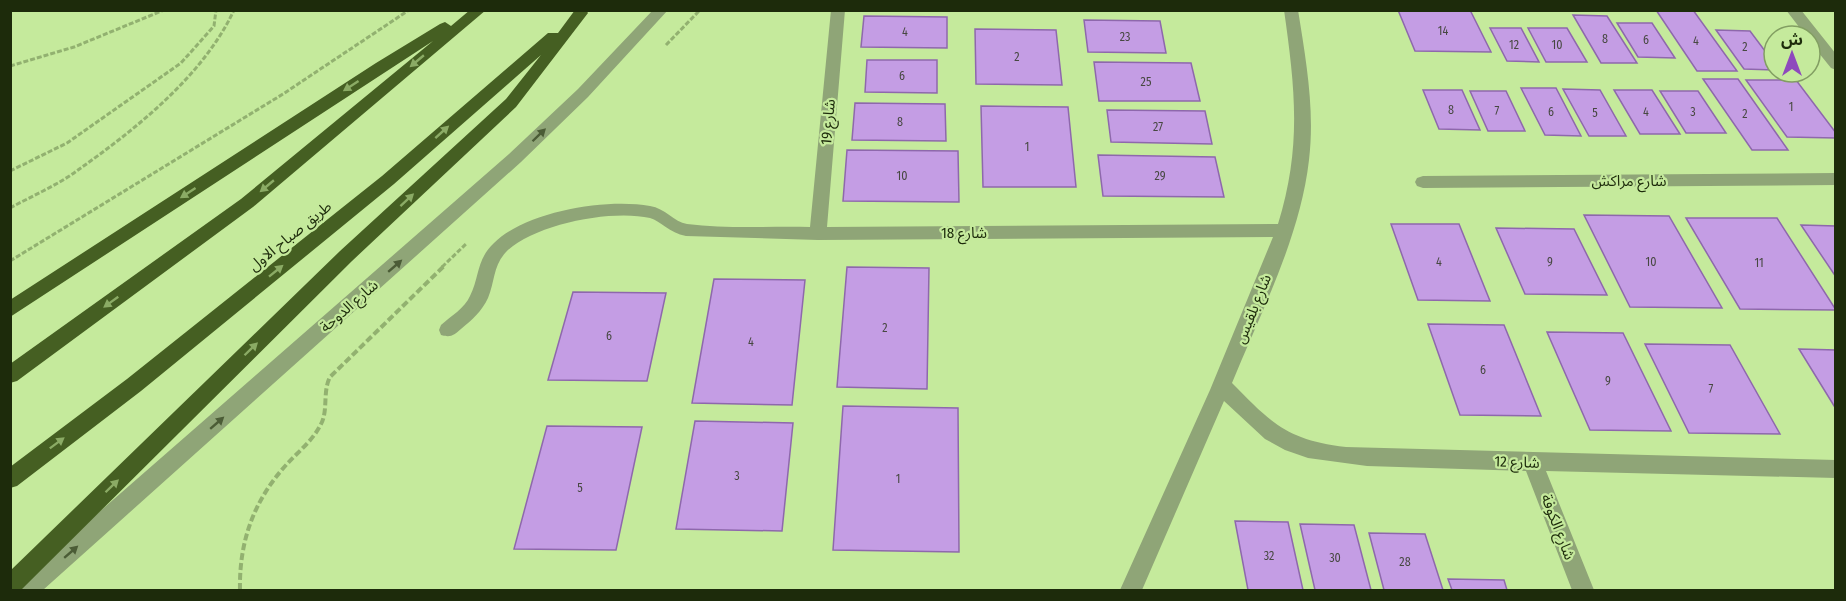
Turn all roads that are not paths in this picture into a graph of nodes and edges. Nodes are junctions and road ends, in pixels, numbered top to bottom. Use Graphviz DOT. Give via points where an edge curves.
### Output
graph roads {
  1 [pos="472,10"];
  2 [pos="478,10"];
  3 [pos="661,10"];
  4 [pos="838,10"];
  5 [pos="1291,10"];
  6 [pos="1792,10"];
  7 [pos="582,12"];
  8 [pos="1836,65"];
  9 [pos="1836,179"];
  10 [pos="1423,182"];
  11 [pos="1285,230"];
  12 [pos="818,234"];
  13 [pos="10,310"];
  14 [pos="448,330"];
  15 [pos="10,375"];
  16 [pos="1222,386"];
  17 [pos="1533,463"];
  18 [pos="1836,469"];
  19 [pos="10,479"];
  20 [pos="10,586"];
  21 [pos="27,591"];
  22 [pos="1131,591"];
  23 [pos="1583,591"];
  1 -- 13 [label="highway, one-way"];
  2 -- 15 [label="highway, one-way" via="247,203"];
  21 -- 3 [label="street, شارع الدوحة, one-way" via="515,158"];
  4 -- 12 [label="street, شارع 19"];
  5 -- 11 [label="street, شارع بلقيس" via="1304,119 1295,196"];
  6 -- 8 [label="street"];
  19 -- 7 [label="highway, طريق صباح الاول, one-way" via="134,385 388,180"];
  20 -- 7 [label="highway, one-way" via="346,256 511,103"];
  9 -- 10 [label="street, شارع مراكش"];
  11 -- 12 [label="street, شارع 18"];
  11 -- 16 [label="street, شارع بلقيس"];
  12 -- 14 [label="street, شارع 18" via="686,230 648,212 596,211 565,216 508,241 489,261 477,301"];
  16 -- 17 [label="street, شارع 12" via="1269,430 1291,444 1314,451"];
  16 -- 22 [label="street, شارع بلقيس"];
  17 -- 18 [label="street, شارع 12"];
  17 -- 23 [label="street, شارع الكوفة"];
}
